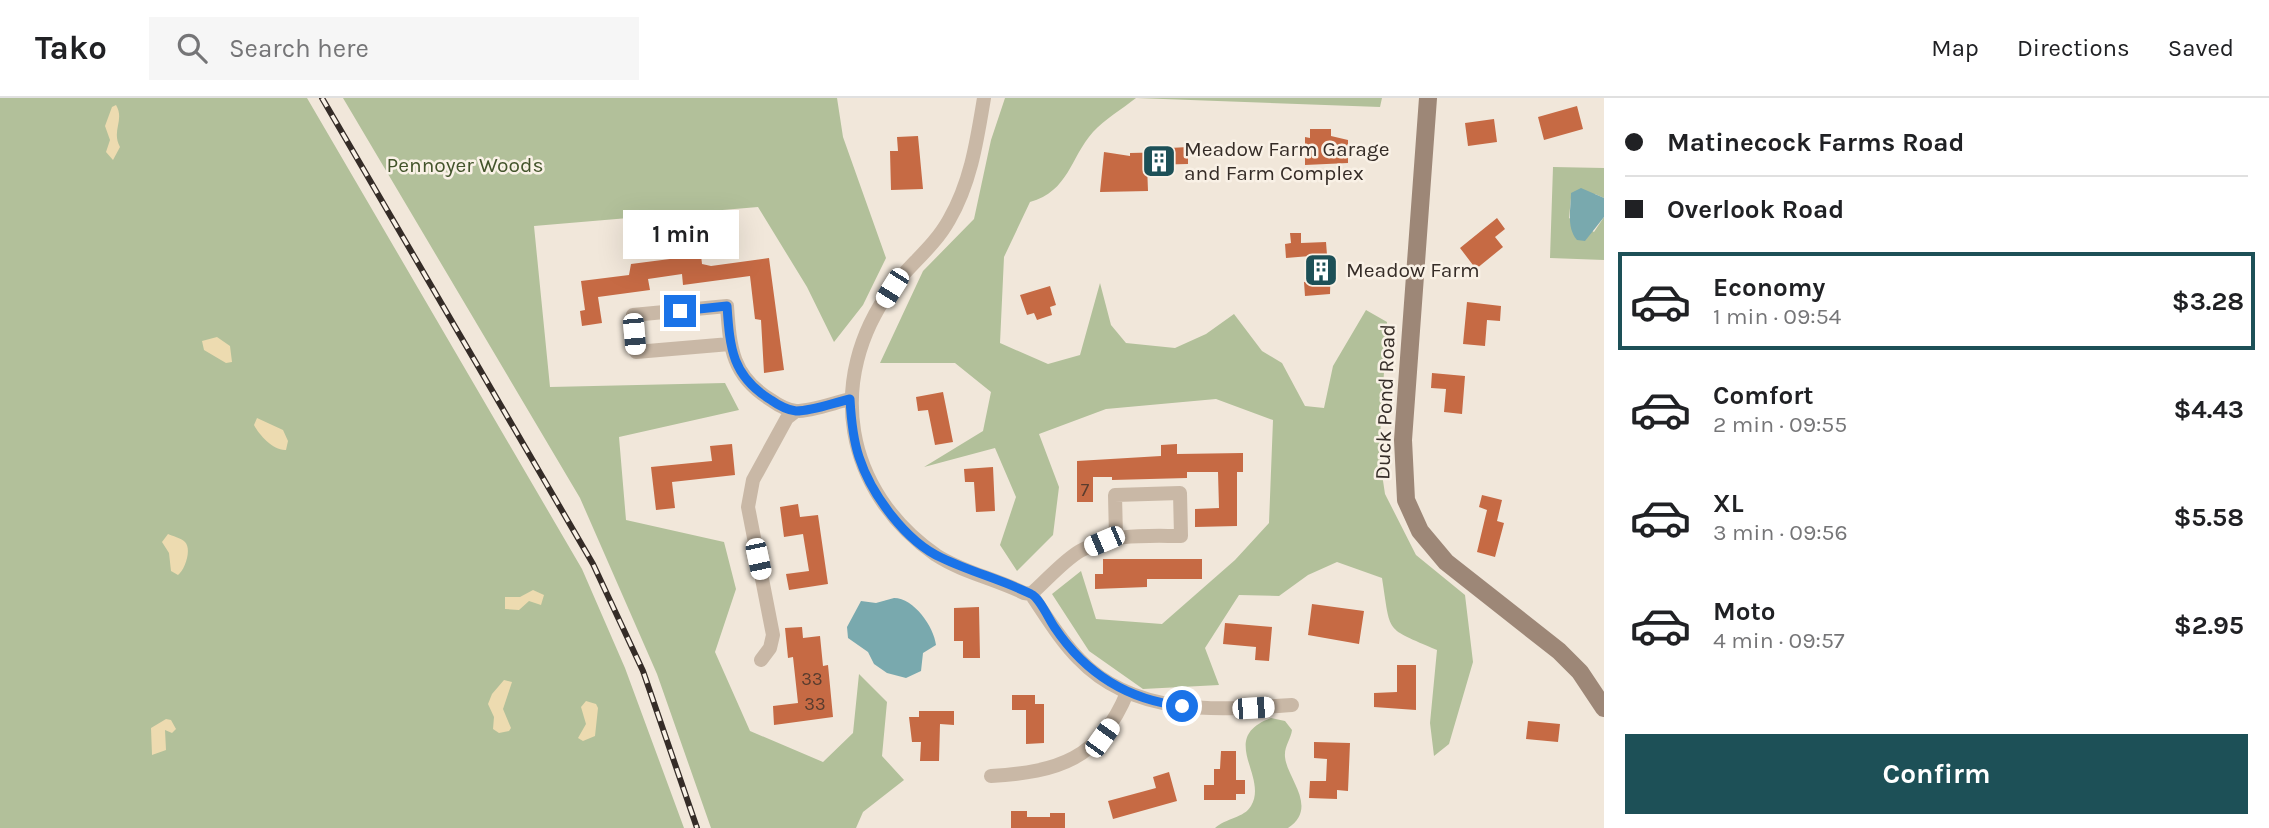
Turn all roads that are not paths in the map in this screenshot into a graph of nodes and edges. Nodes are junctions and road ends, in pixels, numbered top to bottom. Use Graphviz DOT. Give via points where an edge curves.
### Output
graph roads {
  1 [pos="984,98"];
  2 [pos="1428,98"];
  3 [pos="730,344"];
  4 [pos="850,399"];
  5 [pos="796,411"];
  6 [pos="1116,537"];
  7 [pos="1031,594"];
  8 [pos="761,660"];
  9 [pos="1127,693"];
  10 [pos="1292,705"];
  11 [pos="1604,708"];
  12 [pos="991,776"];
  1 -- 4 [label="street" via="965,187 935,241 892,288 877,312 855,365"];
  2 -- 11 [label="street, Duck Pond Road" via="1403,440 1406,500 1420,531 1446,562 1559,651 1580,671"];
  3 -- 3 [label="street" via="636,352 633,315 727,306"];
  3 -- 5 [label="street" via="750,387"];
  4 -- 5 [label="street"];
  4 -- 7 [label="street" via="859,457 889,511 939,557"];
  5 -- 8 [label="street" via="787,418 748,493 774,635"];
  6 -- 6 [label="street" via="1181,536 1180,493 1115,495"];
  6 -- 7 [label="street" via="1079,551"];
  7 -- 9 [label="street" via="1079,659"];
  9 -- 10 [label="street" via="1160,703 1205,708"];
  9 -- 12 [label="street" via="1116,720 1081,753 1027,774"];
}
